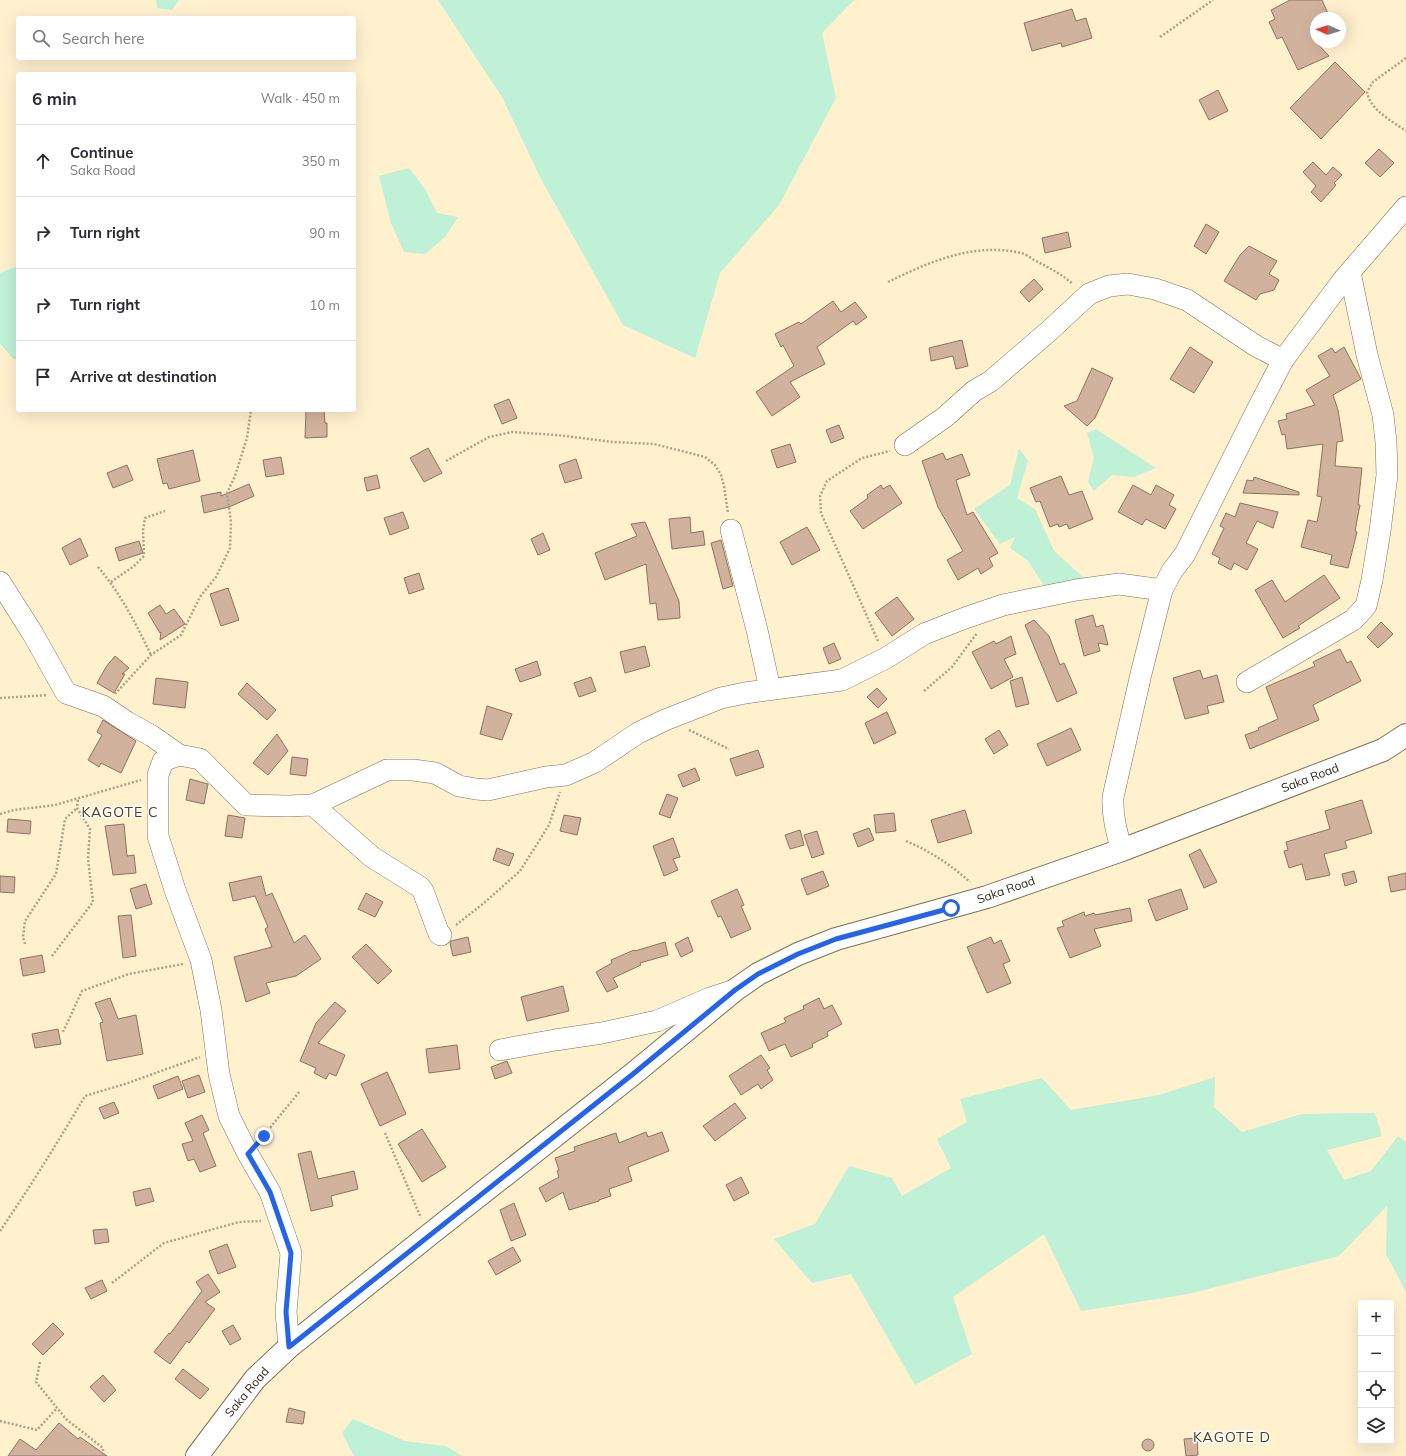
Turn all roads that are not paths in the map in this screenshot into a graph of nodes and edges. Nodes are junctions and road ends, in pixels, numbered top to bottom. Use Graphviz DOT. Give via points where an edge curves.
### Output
graph roads {
  1 [pos="1406,207"];
  2 [pos="1350,272"];
  3 [pos="1284,360"];
  4 [pos="905,445"];
  5 [pos="731,530"];
  6 [pos="0,582"];
  7 [pos="1162,590"];
  8 [pos="1247,682"];
  9 [pos="770,689"];
  10 [pos="1406,736"];
  11 [pos="179,755"];
  12 [pos="313,805"];
  13 [pos="1122,850"];
  14 [pos="441,935"];
  15 [pos="735,990"];
  16 [pos="500,1050"];
  17 [pos="289,1347"];
  18 [pos="197,1456"];
  1 -- 2 [label="street"];
  2 -- 3 [label="street"];
  2 -- 8 [label="street" via="1367,355 1383,415 1386,442 1387,475 1366,606 1353,620"];
  3 -- 4 [label="street" via="1256,346 1187,300 1155,289 1128,284 1109,286 1089,294 991,381"];
  3 -- 7 [label="street" via="1185,554"];
  5 -- 9 [label="street"];
  6 -- 11 [label="street" via="34,634 66,693 104,706"];
  7 -- 9 [label="street" via="1119,584 1076,590 1003,606 936,628 886,658 842,680"];
  7 -- 13 [label="street" via="1113,797 1113,818"];
  9 -- 12 [label="street" via="721,698 665,720 638,733 595,762 566,775 488,790 459,786 435,773 387,770"];
  10 -- 13 [label="main road, Saka Road" via="1383,750"];
  11 -- 12 [label="street" via="200,759 246,804"];
  11 -- 17 [label="street" via="163,761 158,775 158,836 201,960 211,1010 219,1074 229,1116 270,1192 291,1253 286,1312"];
  12 -- 14 [label="street" via="372,857 420,887"];
  13 -- 15 [label="main road, Saka Road" via="987,897 836,939 758,974"];
  15 -- 16 [label="street" via="657,1021"];
  15 -- 17 [label="main road, Saka Road"];
  17 -- 18 [label="main road, Saka Road" via="255,1379"];
}
